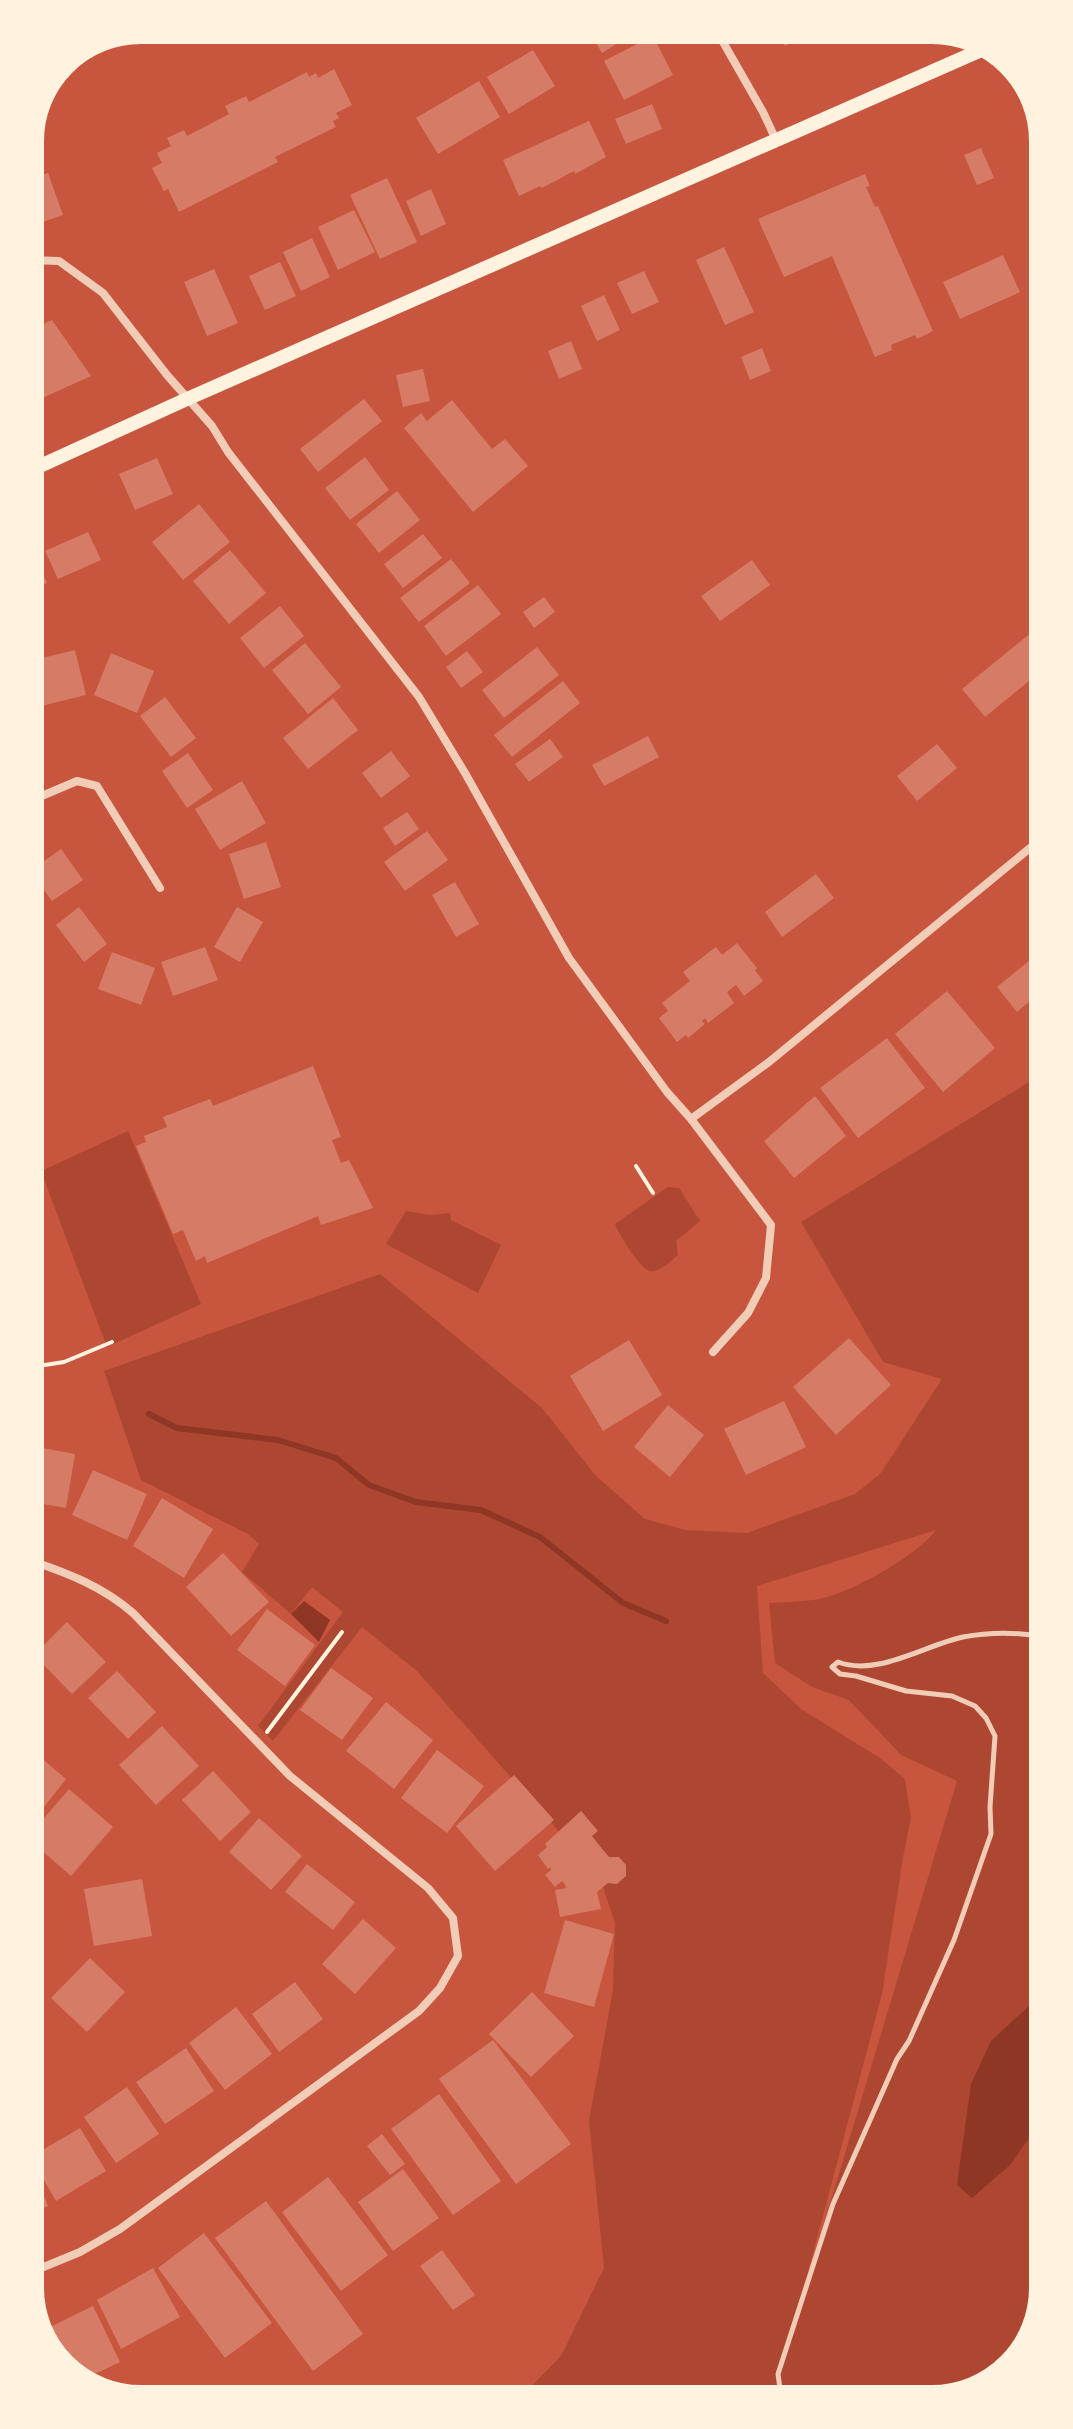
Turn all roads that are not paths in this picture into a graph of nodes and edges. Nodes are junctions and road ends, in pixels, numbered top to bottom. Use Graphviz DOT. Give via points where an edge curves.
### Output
graph roads {
  1 [pos="723,42"];
  2 [pos="976,52"];
  3 [pos="776,140"];
  4 [pos="42,260"];
  5 [pos="187,399"];
  6 [pos="42,465"];
  7 [pos="42,796"];
  8 [pos="1031,847"];
  9 [pos="160,888"];
  10 [pos="691,1119"];
  11 [pos="713,1352"];
  12 [pos="42,1564"];
  13 [pos="1031,1635"];
  14 [pos="42,2268"];
  15 [pos="780,2387"];
  1 -- 3 [label="street"];
  2 -- 3 [label="main road"];
  3 -- 5 [label="main road"];
  4 -- 5 [label="street" via="59,261 103,293"];
  5 -- 6 [label="main road"];
  5 -- 10 [label="street" via="419,697 569,958"];
  7 -- 9 [label="street" via="77,781 97,786"];
  8 -- 10 [label="street"];
  10 -- 11 [label="street" via="771,1225 766,1278 748,1313"];
  12 -- 14 [label="street" via="114,1596 290,1776 428,1888 453,1918 458,1956 419,2011 120,2229"];
  13 -- 15 [label="lane" via="964,1637 874,1665 834,1662 832,1667 840,1674 952,1696 975,1706 995,1736 991,1834 954,1940 833,2204 778,2374"];
}
